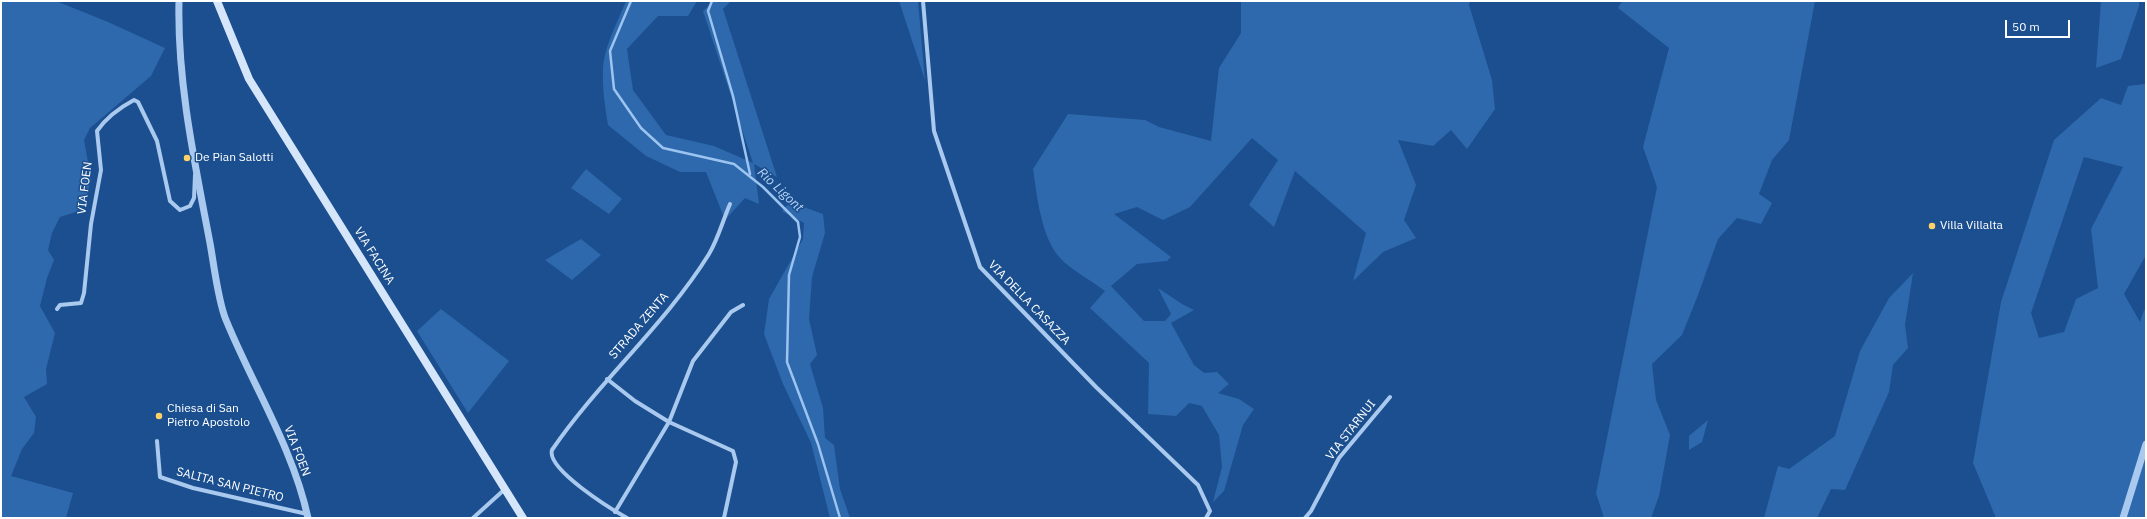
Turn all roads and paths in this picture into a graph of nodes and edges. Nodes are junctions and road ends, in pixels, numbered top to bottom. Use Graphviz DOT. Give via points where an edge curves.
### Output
graph roads {
  1 [pos="179,1"];
  2 [pos="217,1"];
  3 [pos="923,1"];
  4 [pos="195,164"];
  5 [pos="730,204"];
  6 [pos="742,305"];
  7 [pos="57,309"];
  8 [pos="607,379"];
  9 [pos="1390,397"];
  10 [pos="669,422"];
  11 [pos="157,441"];
  12 [pos="2146,444"];
  13 [pos="505,489"];
  14 [pos="615,512"];
  15 [pos="307,516"];
  16 [pos="473,518"];
  17 [pos="523,518"];
  18 [pos="627,518"];
  19 [pos="724,518"];
  20 [pos="1207,518"];
  21 [pos="1305,518"];
  22 [pos="2123,518"];
  1 -- 4 [label="street, VIA FOEN" via="178,38"];
  2 -- 13 [label="main road, VIA FACINA" via="249,79"];
  3 -- 20 [label="street, VIA DELLA CASAZZA" via="934,131 980,267 1096,387 1198,486 1210,511"];
  4 -- 7 [label="street, VIA FOEN" via="194,198 190,206 180,210 170,201 157,141 138,102 134,100 123,106 103,123 97,131 101,170 91,224 84,293 81,303 60,305"];
  4 -- 15 [label="street, VIA FOEN" via="225,319 278,431"];
  5 -- 8 [label="street, STRADA ZENTA" via="710,253 670,308"];
  6 -- 10 [label="street" via="731,312 693,361"];
  8 -- 10 [label="street" via="635,401"];
  8 -- 14 [label="street, STRADA ZENTA" via="550,454 578,485"];
  9 -- 21 [label="street, VIA STARNUI" via="1339,458"];
  10 -- 14 [label="street"];
  10 -- 19 [label="street" via="730,449 735,454 736,462"];
  11 -- 15 [label="street, SALITA SAN PIETRO" via="160,477 193,488"];
  12 -- 22 [label="street"];
  13 -- 16 [label="street"];
  13 -- 17 [label="main road, VIA FACINA"];
  14 -- 18 [label="street"];
}
